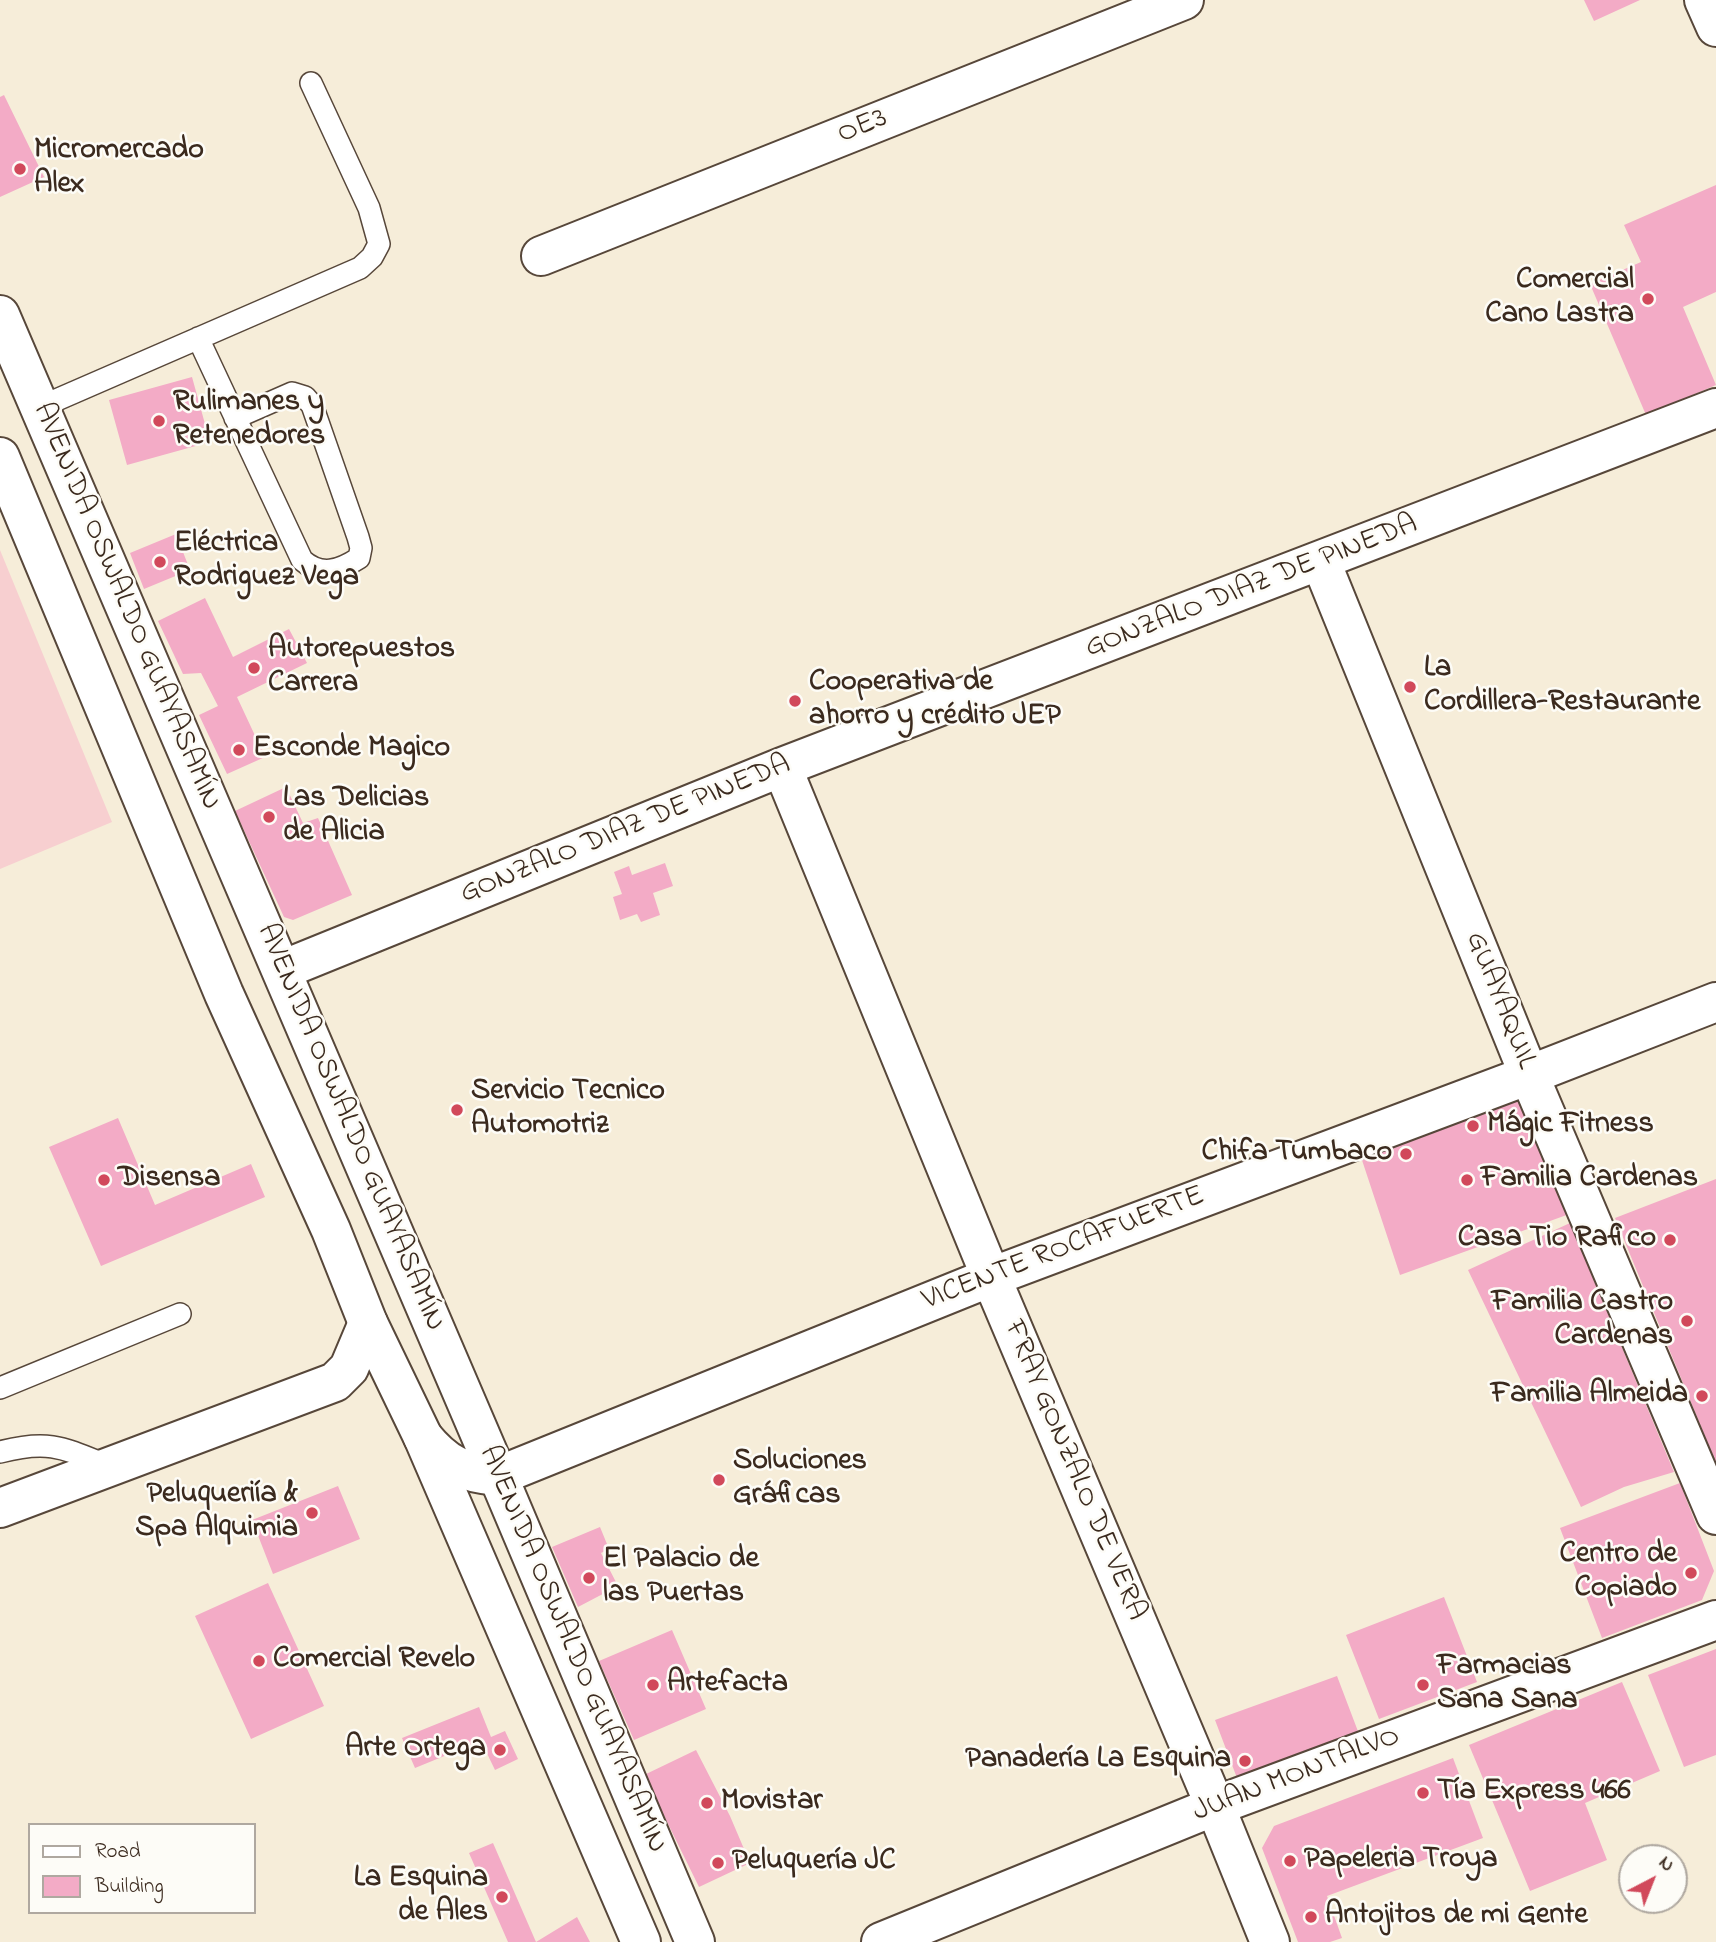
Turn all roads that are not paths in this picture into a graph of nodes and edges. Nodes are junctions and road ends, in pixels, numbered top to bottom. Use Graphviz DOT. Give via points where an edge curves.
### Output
graph roads {
  1 [pos="1184,0"];
  2 [pos="1704,0"];
  3 [pos="1716,27"];
  4 [pos="311,83"];
  5 [pos="541,256"];
  6 [pos="0,315"];
  7 [pos="198,338"];
  8 [pos="38,408"];
  9 [pos="1716,408"];
  10 [pos="235,418"];
  11 [pos="0,457"];
  12 [pos="1321,562"];
  13 [pos="782,767"];
  14 [pos="282,970"];
  15 [pos="1716,1002"];
  16 [pos="1529,1075"];
  17 [pos="991,1277"];
  18 [pos="180,1314"];
  19 [pos="368,1323"];
  20 [pos="0,1388"];
  21 [pos="423,1437"];
  22 [pos="0,1452"];
  23 [pos="110,1467"];
  24 [pos="498,1476"];
  25 [pos="0,1508"];
  26 [pos="1716,1515"];
  27 [pos="1716,1620"];
  28 [pos="1215,1806"];
  29 [pos="641,1942"];
  30 [pos="695,1942"];
  31 [pos="881,1942"];
  32 [pos="1270,1942"];
  1 -- 5 [label="street, OE3"];
  2 -- 3 [label="street"];
  4 -- 7 [label="lane" via="369,208 379,244 360,268"];
  6 -- 8 [label="street, AVENIDA OSWALDO GUAYASAMÍN"];
  7 -- 8 [label="lane"];
  7 -- 10 [label="lane"];
  8 -- 14 [label="street, AVENIDA OSWALDO GUAYASAMÍN"];
  9 -- 12 [label="street, GONZALO DIAZ DE PINEDA"];
  10 -- 10 [label="lane" via="302,560 313,570 327,571 359,558 358,537 312,405 305,397 292,393"];
  11 -- 19 [label="street, AVENIDA OSWALDO GUAYASAMÍN" via="224,994"];
  12 -- 13 [label="street, GONZALO DIAZ DE PINEDA"];
  12 -- 16 [label="street, GUAYAQUIL"];
  13 -- 14 [label="street, GONZALO DIAZ DE PINEDA"];
  13 -- 17 [label="street, FRAY GONZALO DE VERA"];
  14 -- 24 [label="street, AVENIDA OSWALDO GUAYASAMÍN"];
  15 -- 16 [label="street, VICENTE ROCAFUERTE"];
  16 -- 17 [label="street, VICENTE ROCAFUERTE"];
  16 -- 26 [label="street, GUAYAQUIL"];
  17 -- 24 [label="street, VICENTE ROCAFUERTE"];
  17 -- 28 [label="street, FRAY GONZALO DE VERA"];
  18 -- 20 [label="lane"];
  19 -- 21 [label="street, AVENIDA OSWALDO GUAYASAMÍN"];
  19 -- 23 [label="street" via="349,1368 335,1382"];
  21 -- 24 [label="street" via="456,1466"];
  21 -- 29 [label="street, AVENIDA OSWALDO GUAYASAMÍN"];
  22 -- 23 [label="lane" via="21,1446 59,1446"];
  23 -- 25 [label="street"];
  24 -- 30 [label="street, AVENIDA OSWALDO GUAYASAMÍN"];
  27 -- 28 [label="street, JUAN MONTALVO"];
  28 -- 31 [label="street, JUAN MONTALVO"];
  28 -- 32 [label="street, FRAY GONZALO DE VERA"];
}
